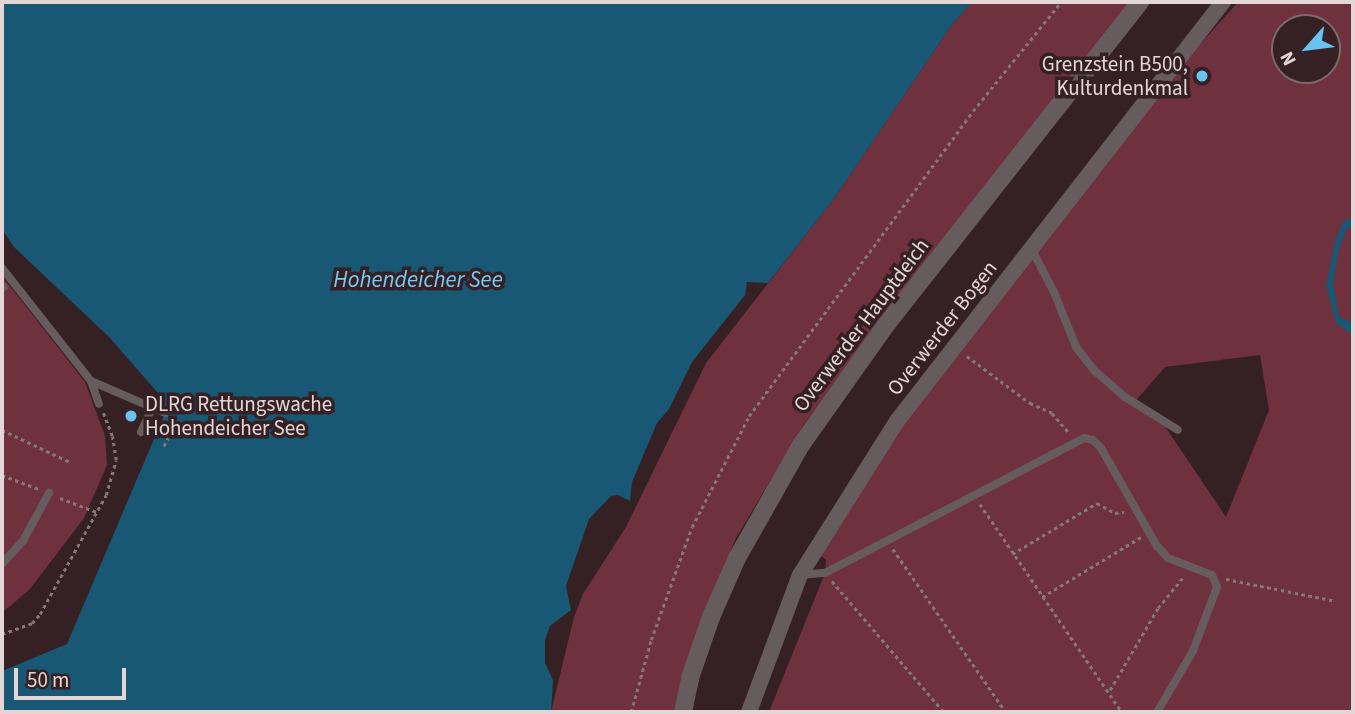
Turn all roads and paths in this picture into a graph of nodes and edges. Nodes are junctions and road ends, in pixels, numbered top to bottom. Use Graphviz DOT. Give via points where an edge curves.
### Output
graph roads {
  1 [pos="1061,2"];
  2 [pos="1140,2"];
  3 [pos="1223,2"];
  4 [pos="1031,248"];
  5 [pos="2,268"];
  6 [pos="954,346"];
  7 [pos="91,381"];
  8 [pos="99,404"];
  9 [pos="152,408"];
  10 [pos="165,414"];
  11 [pos="153,429"];
  12 [pos="2,430"];
  13 [pos="1178,430"];
  14 [pos="141,432"];
  15 [pos="1077,442"];
  16 [pos="164,447"];
  17 [pos="70,462"];
  18 [pos="49,493"];
  19 [pos="975,495"];
  20 [pos="1134,508"];
  21 [pos="1148,533"];
  22 [pos="887,541"];
  23 [pos="1012,554"];
  24 [pos="2,564"];
  25 [pos="1191,567"];
  26 [pos="825,573"];
  27 [pos="800,575"];
  28 [pos="1212,575"];
  29 [pos="1042,597"];
  30 [pos="1336,601"];
  31 [pos="2,634"];
  32 [pos="1110,690"];
  33 [pos="631,712"];
  34 [pos="683,712"];
  35 [pos="749,712"];
  36 [pos="944,712"];
  37 [pos="1006,712"];
  38 [pos="1122,712"];
  39 [pos="1157,712"];
  1 -- 33 [label="path" via="973,111 749,416 692,527 651,640"];
  2 -- 34 [label="street, Overwerder Hauptdeich" via="886,325 801,445 737,558 711,617"];
  3 -- 4 [label="street, Overwerder Bogen"];
  4 -- 6 [label="street, Overwerder Bogen"];
  4 -- 13 [label="lane" via="1076,347 1094,371"];
  5 -- 7 [label="lane"];
  6 -- 15 [label="path" via="1030,403 1052,413"];
  6 -- 27 [label="street, Overwerder Bogen" via="897,421"];
  7 -- 8 [label="lane"];
  7 -- 9 [label="lane"];
  8 -- 31 [label="path" via="115,447 114,475 106,495 40,614 32,623"];
  9 -- 10 [label="lane"];
  9 -- 14 [label="lane"];
  11 -- 16 [label="path" via="169,438"];
  12 -- 17 [label="path"];
  15 -- 19 [label="lane"];
  15 -- 20 [label="lane" via="1093,440 1101,448"];
  18 -- 24 [label="lane" via="23,541"];
  19 -- 22 [label="lane"];
  19 -- 23 [label="path"];
  20 -- 21 [label="lane"];
  20 -- 23 [label="path" via="1119,514 1097,503"];
  21 -- 25 [label="lane" via="1168,558"];
  21 -- 29 [label="path"];
  22 -- 26 [label="lane"];
  22 -- 37 [label="path"];
  23 -- 29 [label="path"];
  25 -- 28 [label="lane"];
  25 -- 32 [label="path" via="1158,608"];
  26 -- 27 [label="lane"];
  26 -- 36 [label="path"];
  27 -- 35 [label="street, Overwerder Bogen"];
  28 -- 30 [label="path"];
  28 -- 39 [label="lane" via="1217,587 1193,651"];
  29 -- 32 [label="path"];
  32 -- 38 [label="path"];
}
